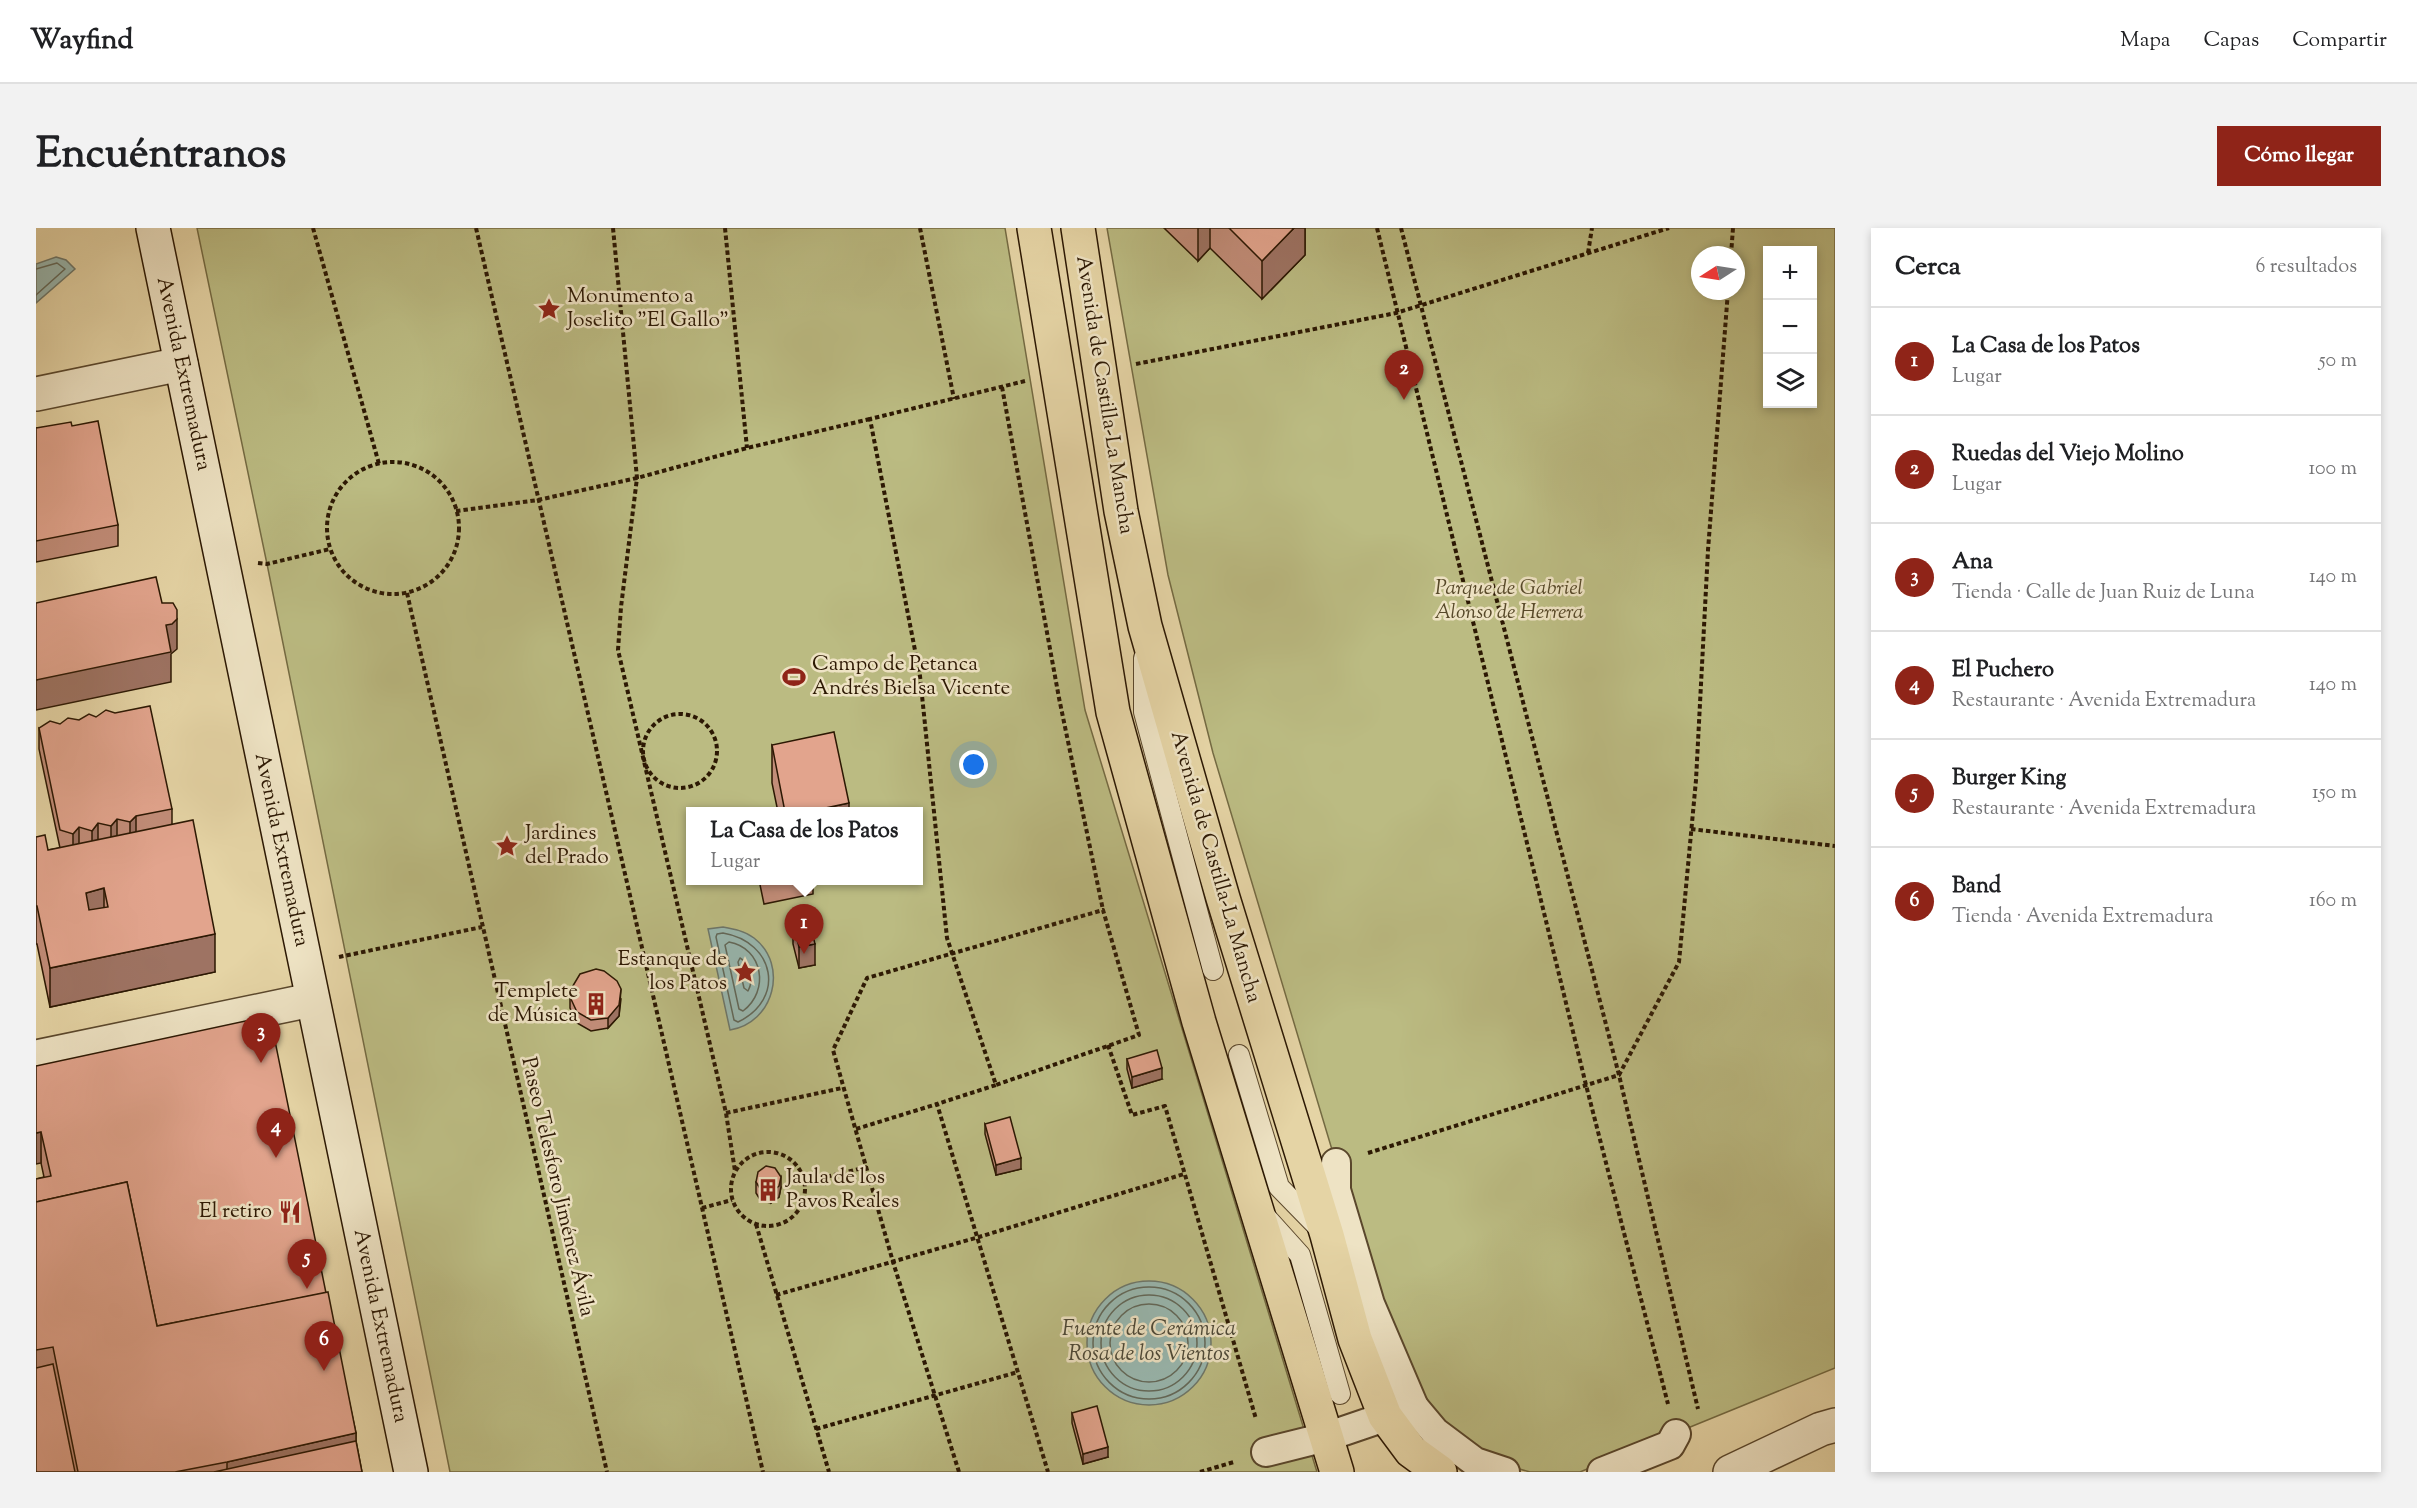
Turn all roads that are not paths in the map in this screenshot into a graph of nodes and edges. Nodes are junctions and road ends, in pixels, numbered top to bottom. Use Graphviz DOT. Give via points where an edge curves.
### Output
graph roads {
  1 [pos="153,228"];
  2 [pos="1034,228"];
  3 [pos="1078,228"];
  4 [pos="181,364"];
  5 [pos="36,394"];
  6 [pos="1145,626"];
  7 [pos="1213,970"];
  8 [pos="311,1000"];
  9 [pos="1239,1055"];
  10 [pos="36,1057"];
  11 [pos="1336,1163"];
  12 [pos="1254,1204"];
  13 [pos="1327,1235"];
  14 [pos="1340,1394"];
  15 [pos="1400,1412"];
  16 [pos="1835,1425"];
  17 [pos="1676,1434"];
  18 [pos="1326,1437"];
  19 [pos="1266,1452"];
  20 [pos="411,1472"];
  21 [pos="1337,1472"];
  22 [pos="1440,1472"];
  23 [pos="1505,1472"];
  24 [pos="1602,1472"];
  25 [pos="1730,1472"];
  1 -- 4 [label="main road, Avenida Extremadura"];
  2 -- 12 [label="main road, Avenida de Castilla-La Mancha" via="1113,712"];
  3 -- 6 [label="main road, Avenida de Castilla-La Mancha" via="1121,511"];
  4 -- 5 [label="main road"];
  4 -- 8 [label="main road, Avenida Extremadura"];
  6 -- 7 [label="lane" via="1144,712"];
  6 -- 13 [label="main road, Avenida de Castilla-La Mancha" via="1223,898"];
  8 -- 10 [label="main road"];
  8 -- 20 [label="main road, Avenida Extremadura"];
  9 -- 13 [label="lane" via="1279,1187"];
  11 -- 15 [label="street" via="1336,1190"];
  12 -- 14 [label="lane" via="1300,1255"];
  12 -- 18 [label="main road, Avenida de Castilla-La Mancha"];
  13 -- 15 [label="main road, Avenida de Castilla-La Mancha" via="1355,1339"];
  15 -- 18 [label="street"];
  15 -- 22 [label="main road, Avenida de Castilla-La Mancha" via="1411,1451"];
  15 -- 23 [label="street" via="1475,1462"];
  16 -- 25 [label="main road"];
  17 -- 24 [label="street" via="1670,1445"];
  18 -- 19 [label="street"];
  18 -- 21 [label="main road, Avenida de Castilla-La Mancha"];
}
